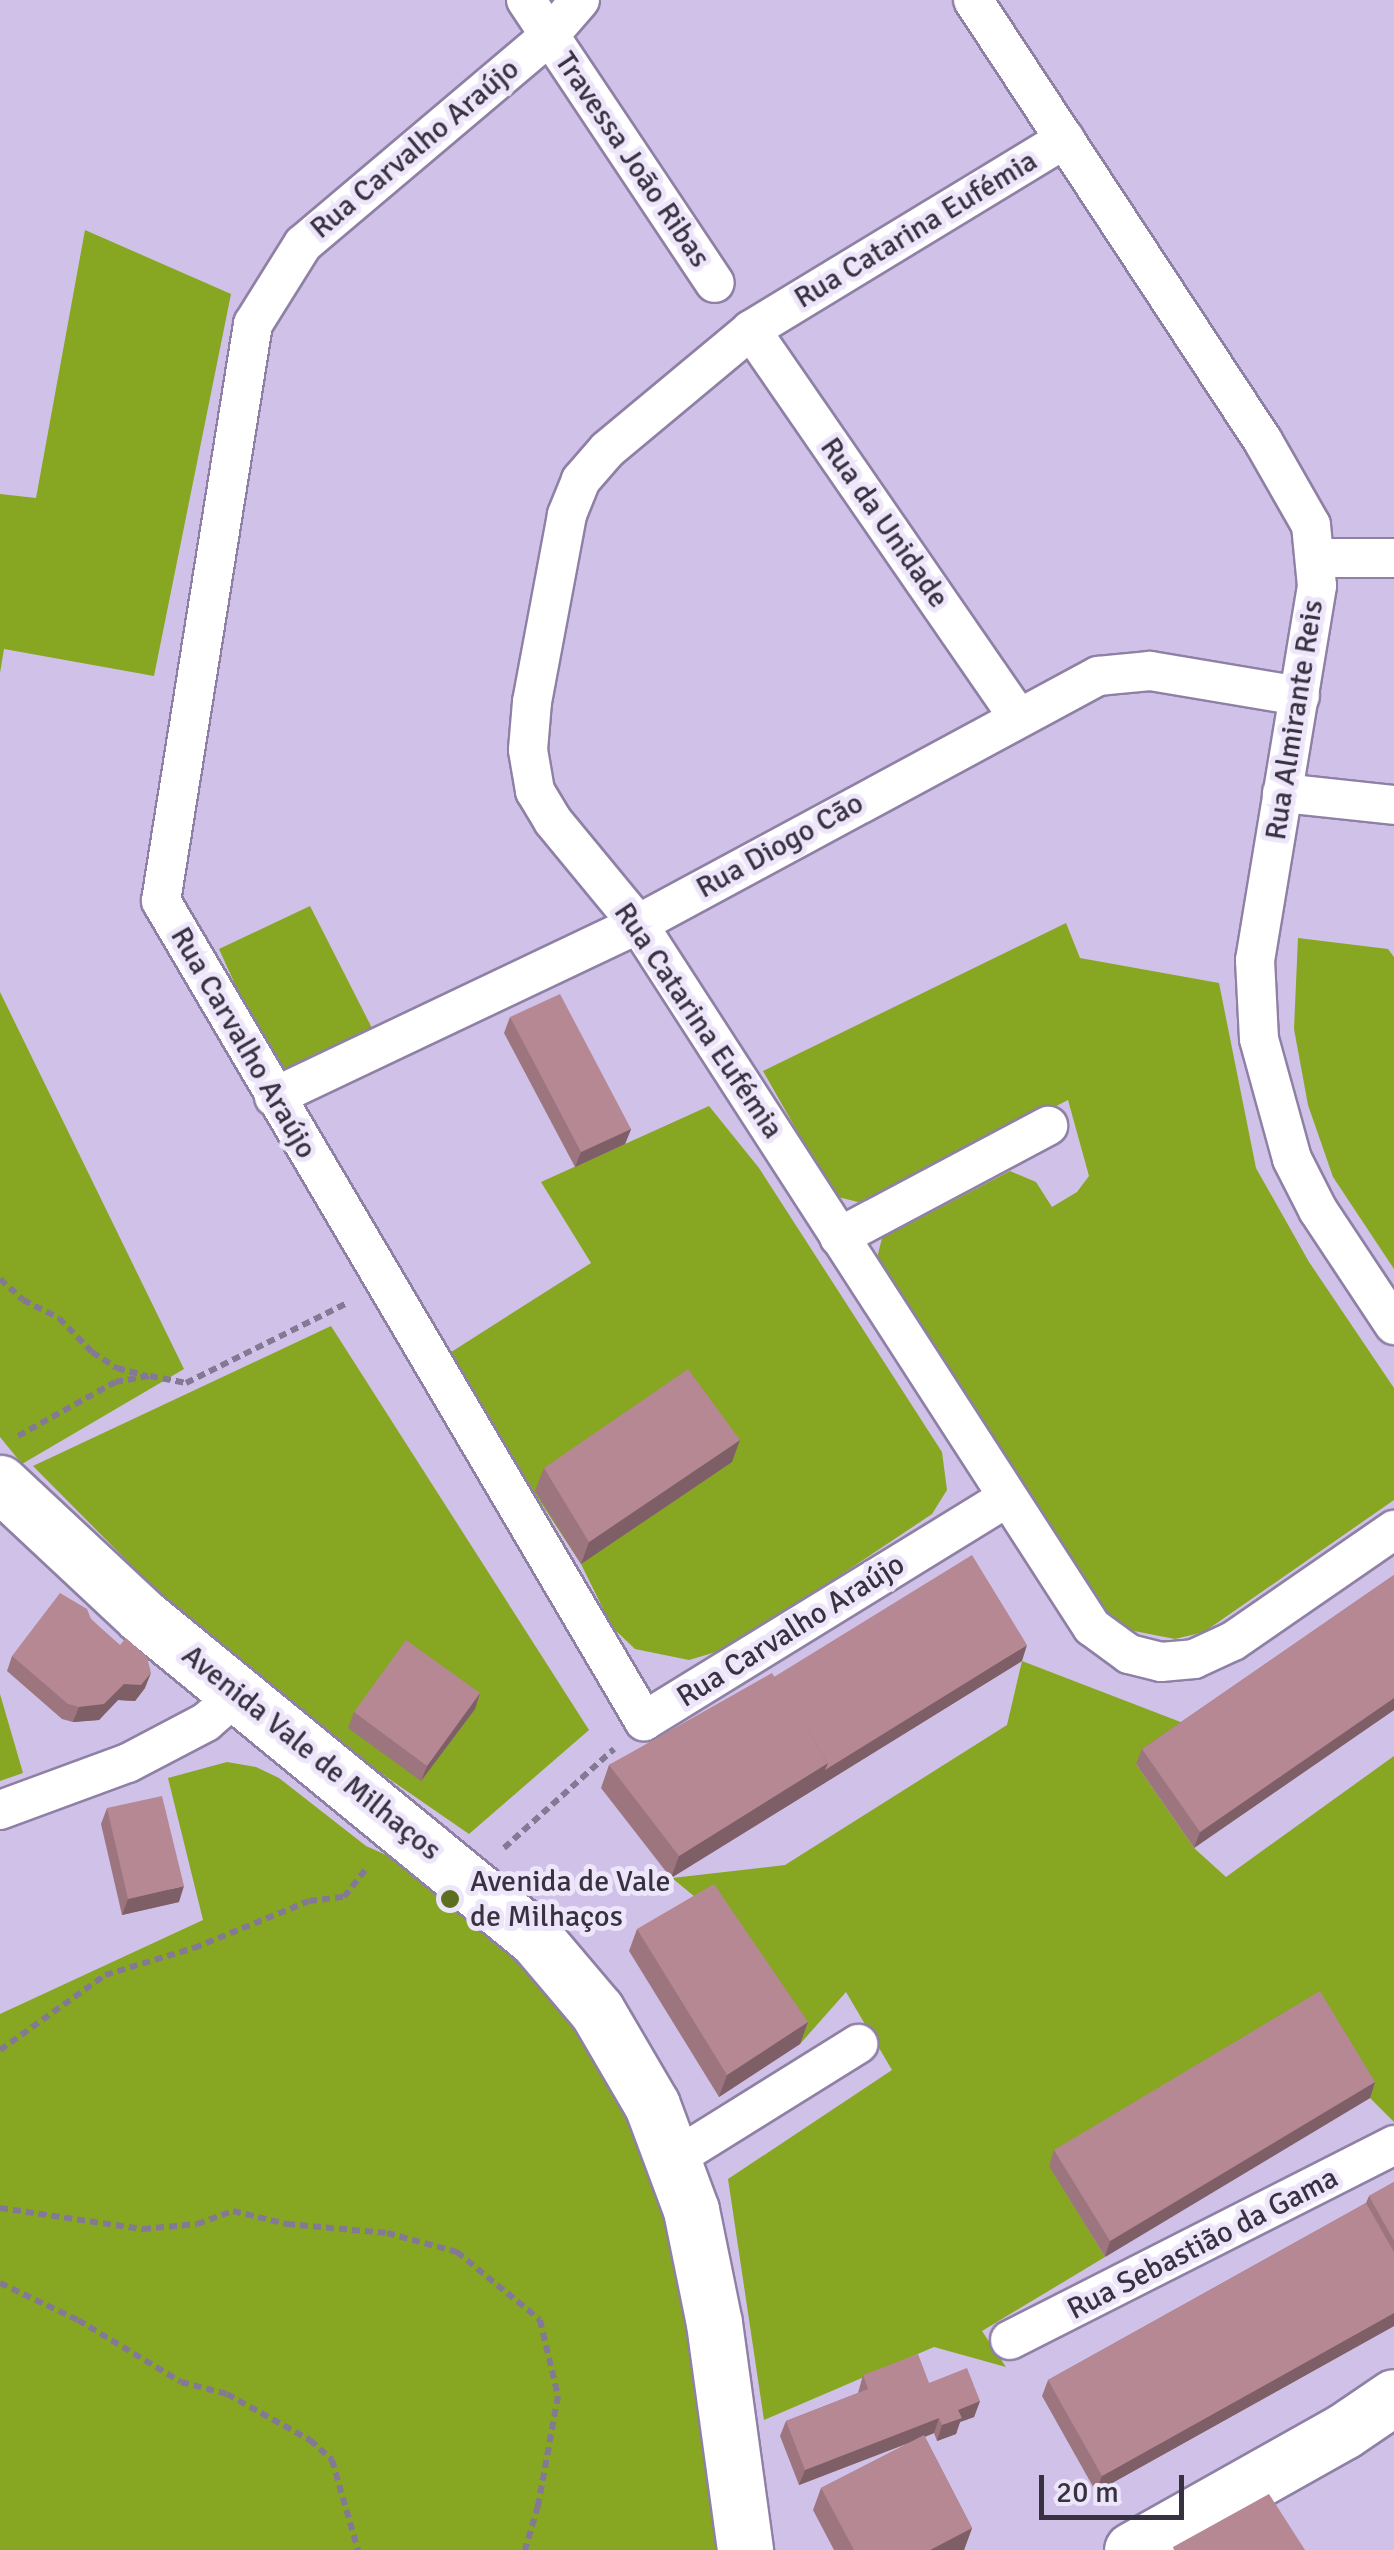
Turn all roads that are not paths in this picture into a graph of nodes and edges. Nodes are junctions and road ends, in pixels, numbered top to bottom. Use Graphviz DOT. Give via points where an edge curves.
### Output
graph roads {
  1 [pos="526,0"];
  2 [pos="580,0"];
  3 [pos="973,0"];
  4 [pos="548,36"];
  5 [pos="1064,139"];
  6 [pos="715,283"];
  7 [pos="751,330"];
  8 [pos="1317,558"];
  9 [pos="1394,558"];
  10 [pos="1300,696"];
  11 [pos="1018,716"];
  12 [pos="1282,792"];
  13 [pos="1394,805"];
  14 [pos="638,924"];
  15 [pos="274,1097"];
  16 [pos="1048,1126"];
  17 [pos="839,1237"];
  18 [pos="1394,1325"];
  19 [pos="8,1460"];
  20 [pos="1006,1498"];
  21 [pos="1394,1530"];
  22 [pos="238,1695"];
  23 [pos="0,1810"];
  24 [pos="858,2044"];
  25 [pos="1394,2145"];
  26 [pos="675,2158"];
  27 [pos="1010,2340"];
  28 [pos="1389,2407"];
  29 [pos="746,2550"];
  30 [pos="1132,2550"];
  1 -- 4 [label="street, Travessa João Ribas"];
  2 -- 4 [label="street, Rua Carvalho Araújo"];
  3 -- 5 [label="street, Rua Almirante Reis"];
  4 -- 6 [label="street, Travessa João Ribas"];
  4 -- 15 [label="street, Rua Carvalho Araújo" via="302,244 253,324 160,901"];
  5 -- 7 [label="street, Rua Catarina Eufémia"];
  5 -- 8 [label="street, Rua Almirante Reis" via="1296,492"];
  7 -- 11 [label="street, Rua da Unidade"];
  7 -- 14 [label="street, Rua Catarina Eufémia" via="607,450 581,480 568,515 532,702 528,750 552,821"];
  8 -- 9 [label="street"];
  8 -- 10 [label="street, Rua Almirante Reis"];
  10 -- 11 [label="street, Rua Diogo Cão" via="1124,671 1098,676"];
  10 -- 12 [label="street, Rua Almirante Reis"];
  11 -- 14 [label="street, Rua Diogo Cão"];
  12 -- 13 [label="street"];
  12 -- 18 [label="street, Rua Almirante Reis" via="1255,960 1259,1039 1292,1159"];
  14 -- 15 [label="street, Rua Diogo Cão"];
  14 -- 17 [label="street, Rua Catarina Eufémia"];
  15 -- 20 [label="street, Rua Carvalho Araújo" via="644,1722"];
  16 -- 17 [label="street"];
  17 -- 20 [label="street, Rua Catarina Eufémia"];
  19 -- 22 [label="street, Avenida Vale de Milhaços" via="142,1616"];
  20 -- 21 [label="street, Rua Catarina Eufémia" via="1092,1628 1129,1654 1161,1662 1194,1659 1233,1641"];
  22 -- 23 [label="street" via="206,1722 128,1763"];
  22 -- 26 [label="street, Avenida Vale de Milhaços" via="536,1939 625,2053"];
  24 -- 26 [label="street"];
  25 -- 27 [label="street, Rua Sebastião da Gama"];
  26 -- 29 [label="street, Avenida Vale de Milhaços" via="714,2324"];
  28 -- 30 [label="street"];
}
